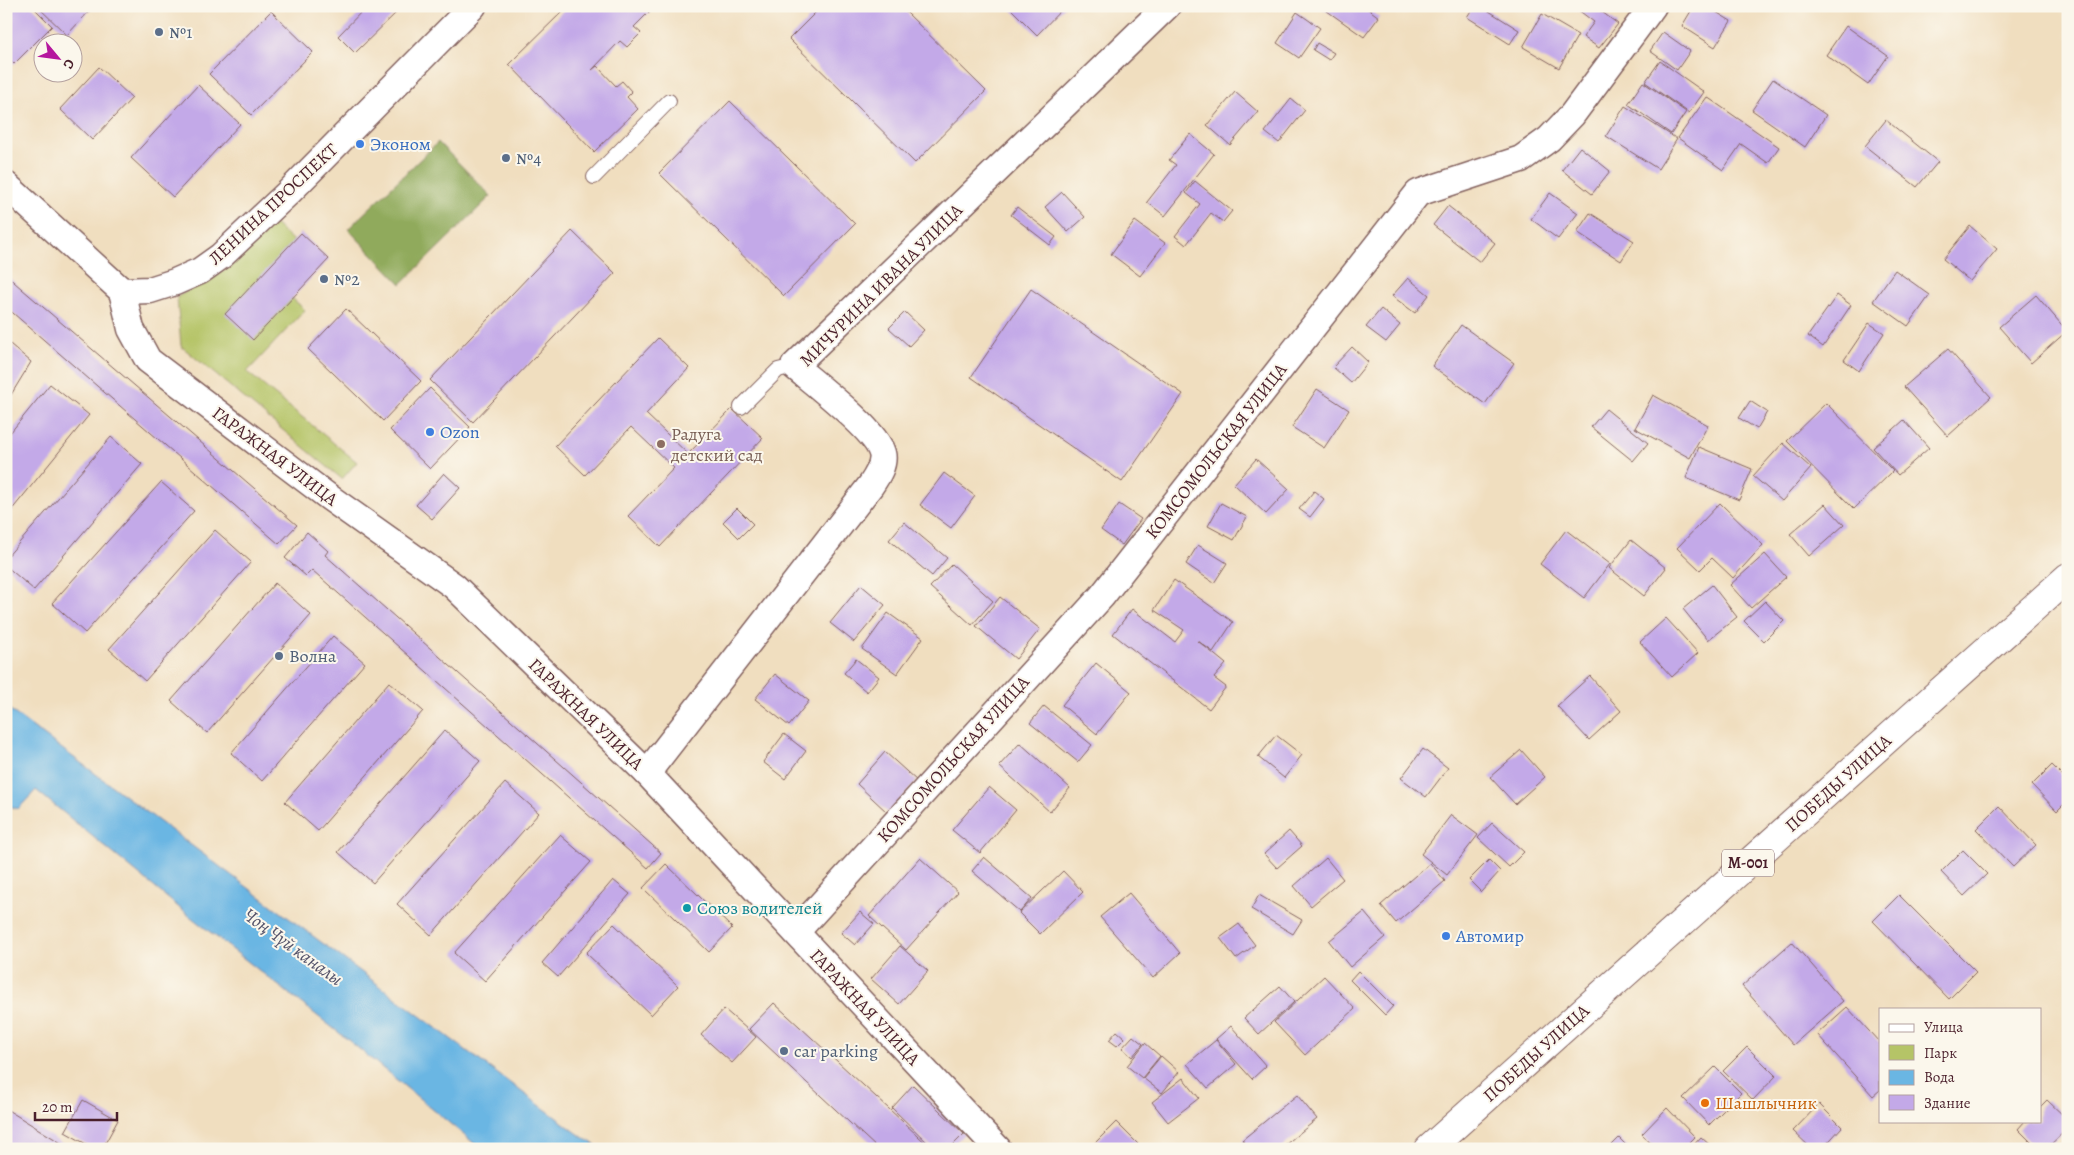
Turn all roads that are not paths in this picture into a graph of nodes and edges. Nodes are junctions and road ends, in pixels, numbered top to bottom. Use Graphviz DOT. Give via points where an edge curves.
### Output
graph roads {
  1 [pos="473,6"];
  2 [pos="1167,6"];
  3 [pos="1653,6"];
  4 [pos="669,101"];
  5 [pos="594,177"];
  6 [pos="6,185"];
  7 [pos="122,291"];
  8 [pos="794,366"];
  9 [pos="741,407"];
  10 [pos="2068,577"];
  11 [pos="647,773"];
  12 [pos="796,932"];
  13 [pos="998,1149"];
  14 [pos="1429,1149"];
  1 -- 7 [label="street, ЛЕНИНА ПРОСПЕКТ" via="221,256 200,271 175,282 150,290"];
  2 -- 8 [label="street, МИЧУРИНА ИВАНА УЛИЦА"];
  3 -- 12 [label="street, КОМСОМОЛЬСКАЯ УЛИЦА" via="1572,116 1549,139 1521,159 1418,194 1102,596"];
  4 -- 5 [label="lane"];
  6 -- 7 [label="street"];
  7 -- 11 [label="street, ГАРАЖНАЯ УЛИЦА" via="131,329 148,360 330,498 454,586"];
  8 -- 9 [label="lane" via="778,370"];
  8 -- 11 [label="street, МИЧУРИНА ИВАНА УЛИЦА" via="877,441 883,454 880,471"];
  10 -- 14 [label="main road, ПОБЕДЫ УЛИЦА / М-001"];
  11 -- 12 [label="street, ГАРАЖНАЯ УЛИЦА"];
  12 -- 13 [label="street, ГАРАЖНАЯ УЛИЦА"];
}
